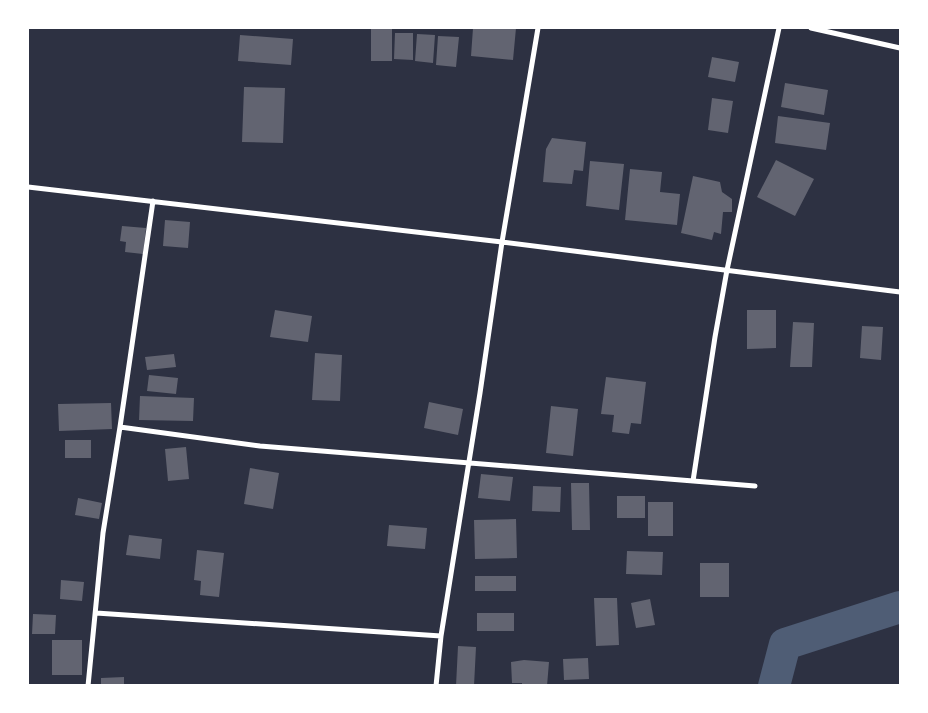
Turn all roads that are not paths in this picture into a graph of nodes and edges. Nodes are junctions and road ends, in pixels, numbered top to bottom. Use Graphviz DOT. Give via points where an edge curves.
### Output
graph roads {
  1 [pos="538,28"];
  2 [pos="780,28"];
  3 [pos="811,28"];
  4 [pos="900,48"];
  5 [pos="28,187"];
  6 [pos="153,201"];
  7 [pos="502,242"];
  8 [pos="727,270"];
  9 [pos="900,292"];
  10 [pos="120,427"];
  11 [pos="468,463"];
  12 [pos="693,480"];
  13 [pos="755,486"];
  14 [pos="96,613"];
  15 [pos="441,636"];
  16 [pos="88,686"];
  17 [pos="436,686"];
  1 -- 7 [label="street"];
  2 -- 8 [label="street"];
  3 -- 4 [label="street"];
  5 -- 6 [label="street"];
  6 -- 7 [label="street"];
  6 -- 10 [label="street"];
  7 -- 8 [label="street"];
  7 -- 11 [label="street"];
  8 -- 9 [label="street"];
  8 -- 12 [label="street"];
  10 -- 11 [label="street" via="260,446"];
  10 -- 14 [label="street" via="103,533"];
  11 -- 12 [label="street"];
  11 -- 15 [label="street"];
  12 -- 13 [label="street"];
  14 -- 15 [label="street"];
  14 -- 16 [label="street"];
  15 -- 17 [label="street"];
}
